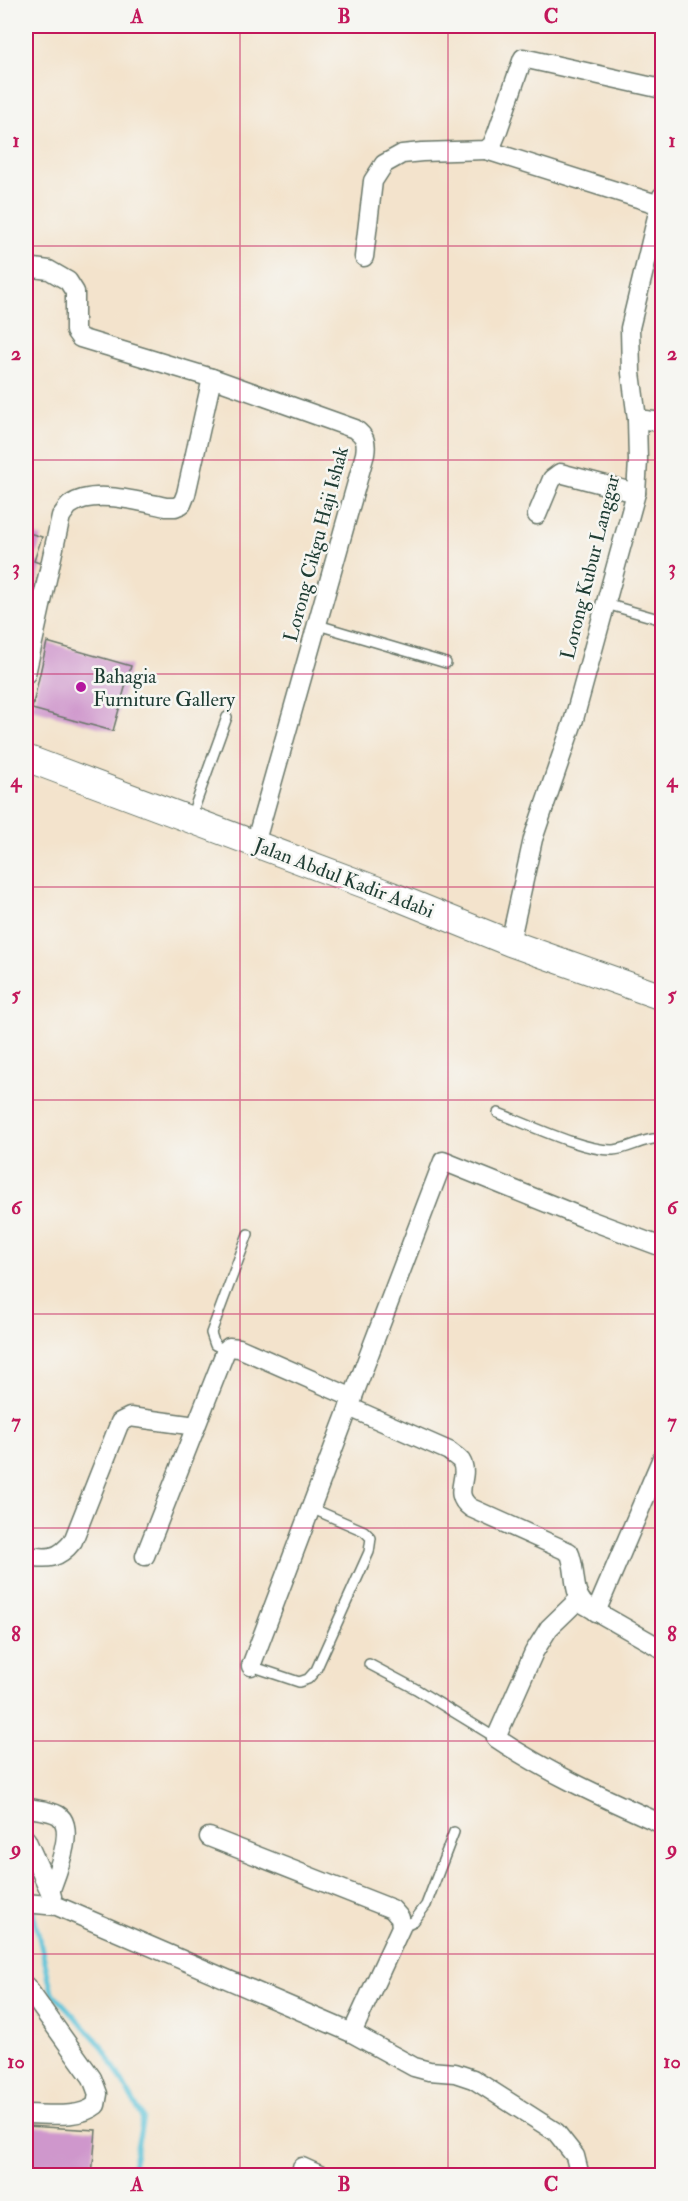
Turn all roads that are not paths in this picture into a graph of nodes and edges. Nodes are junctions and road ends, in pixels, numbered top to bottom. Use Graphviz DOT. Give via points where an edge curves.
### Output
graph roads {
  1 [pos="663,89"];
  2 [pos="486,150"];
  3 [pos="661,201"];
  4 [pos="658,232"];
  5 [pos="364,257"];
  6 [pos="26,267"];
  7 [pos="212,378"];
  8 [pos="637,419"];
  9 [pos="663,422"];
  10 [pos="636,493"];
  11 [pos="537,515"];
  12 [pos="606,604"];
  13 [pos="663,620"];
  14 [pos="318,625"];
  15 [pos="446,663"];
  16 [pos="26,674"];
  17 [pos="227,717"];
  18 [pos="26,758"];
  19 [pos="190,820"];
  20 [pos="255,844"];
  21 [pos="510,943"];
  22 [pos="663,997"];
  23 [pos="498,1113"];
  24 [pos="663,1139"];
  25 [pos="248,1234"];
  26 [pos="663,1246"];
  27 [pos="226,1350"];
  28 [pos="351,1403"];
  29 [pos="196,1426"];
  30 [pos="663,1458"];
  31 [pos="311,1508"];
  32 [pos="26,1556"];
  33 [pos="145,1556"];
  34 [pos="579,1599"];
  35 [pos="596,1612"];
  36 [pos="663,1649"];
  37 [pos="369,1664"];
  38 [pos="251,1666"];
  39 [pos="496,1738"];
  40 [pos="26,1808"];
  41 [pos="663,1824"];
  42 [pos="454,1832"];
  43 [pos="209,1837"];
  44 [pos="26,1839"];
  45 [pos="44,1901"];
  46 [pos="401,1927"];
  47 [pos="26,1986"];
  48 [pos="352,2033"];
  49 [pos="26,2114"];
  50 [pos="302,2167"];
  51 [pos="322,2175"];
  52 [pos="579,2175"];
  1 -- 2 [label="street" via="523,58 497,134"];
  2 -- 3 [label="street"];
  2 -- 5 [label="street" via="402,154 384,164 373,181"];
  3 -- 4 [label="street, Lorong Kubur Langgar"];
  4 -- 8 [label="street, Lorong Kubur Langgar" via="630,328"];
  6 -- 7 [label="street" via="50,270 68,281 75,292 75,331 80,338"];
  7 -- 14 [label="street, Lorong Cikgu Haji Ishak" via="355,429 366,440"];
  7 -- 16 [label="street" via="182,504 166,507 110,497 87,498 70,505 61,516"];
  8 -- 9 [label="street"];
  8 -- 10 [label="street, Lorong Kubur Langgar"];
  10 -- 11 [label="street" via="560,473 552,479"];
  10 -- 12 [label="street, Lorong Kubur Langgar"];
  12 -- 13 [label="lane"];
  12 -- 21 [label="street, Lorong Kubur Langgar" via="574,719 533,839"];
  14 -- 15 [label="lane"];
  14 -- 20 [label="street, Lorong Cikgu Haji Ishak"];
  17 -- 19 [label="lane"];
  18 -- 19 [label="main road, Jalan Abdul Kadir Adabi"];
  19 -- 20 [label="main road, Jalan Abdul Kadir Adabi"];
  20 -- 21 [label="main road, Jalan Abdul Kadir Adabi"];
  21 -- 22 [label="main road, Jalan Abdul Kadir Adabi"];
  23 -- 24 [label="lane" via="589,1147 616,1150"];
  25 -- 27 [label="lane" via="211,1333 215,1345"];
  26 -- 28 [label="street" via="443,1161"];
  27 -- 28 [label="street" via="239,1348"];
  27 -- 29 [label="street"];
  28 -- 31 [label="street"];
  28 -- 34 [label="street" via="460,1460 463,1502 471,1508 570,1552"];
  29 -- 32 [label="street" via="125,1418 120,1422 73,1541 63,1553 48,1558"];
  29 -- 33 [label="street"];
  30 -- 35 [label="street"];
  31 -- 38 [label="street"];
  31 -- 38 [label="lane" via="364,1531 371,1538 369,1552 316,1670 308,1679 299,1682"];
  34 -- 35 [label="street"];
  34 -- 39 [label="street" via="549,1628 534,1652"];
  35 -- 36 [label="street"];
  37 -- 39 [label="lane"];
  39 -- 41 [label="street" via="602,1797"];
  40 -- 45 [label="street" via="58,1815 67,1828"];
  42 -- 46 [label="lane" via="426,1905 414,1921"];
  43 -- 46 [label="street" via="393,1909"];
  44 -- 45 [label="street"];
  45 -- 48 [label="street"];
  46 -- 48 [label="street"];
  47 -- 49 [label="street" via="92,2078 98,2094 96,2105 89,2110"];
  48 -- 52 [label="street" via="414,2067 473,2079 556,2132 575,2156"];
  50 -- 51 [label="street"];
}
